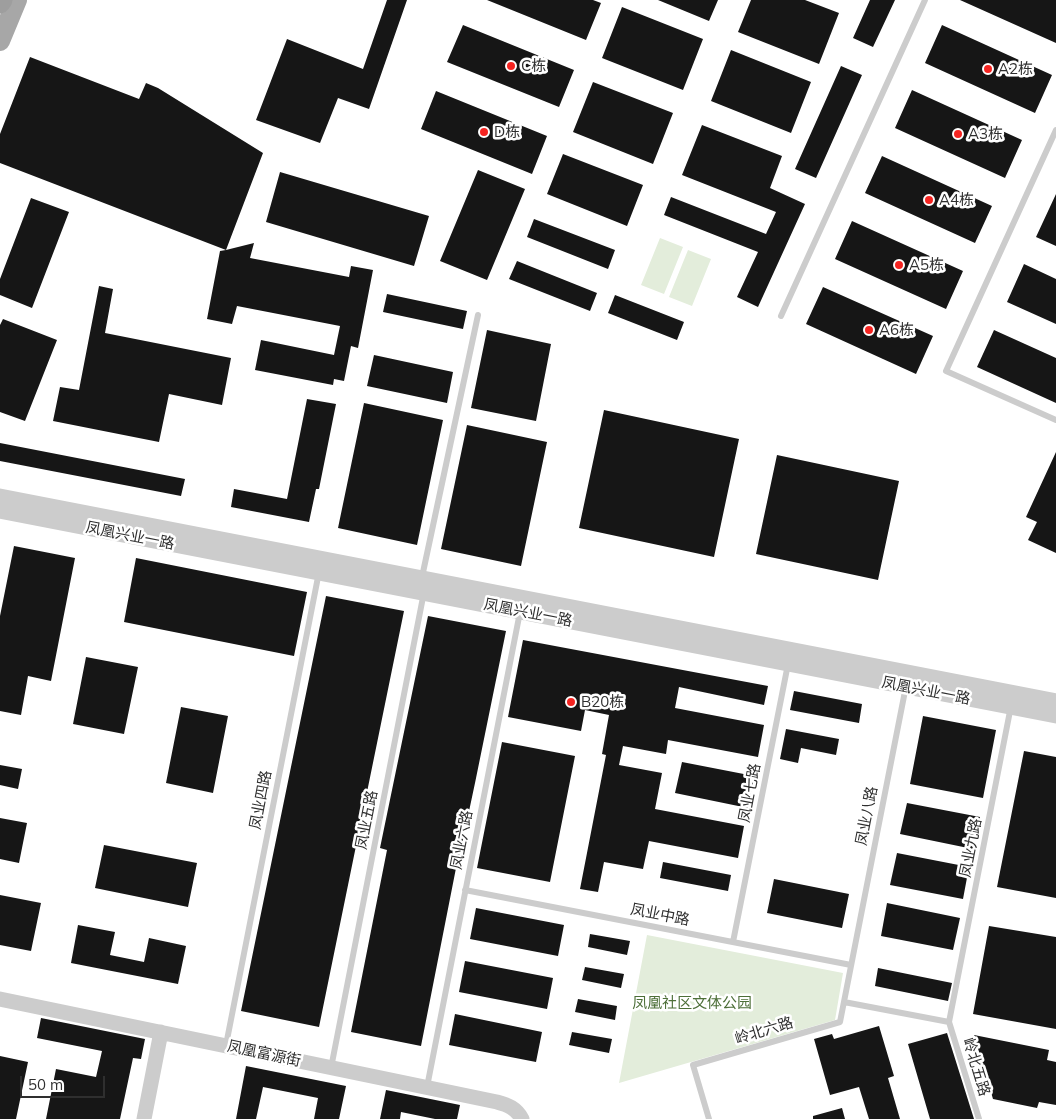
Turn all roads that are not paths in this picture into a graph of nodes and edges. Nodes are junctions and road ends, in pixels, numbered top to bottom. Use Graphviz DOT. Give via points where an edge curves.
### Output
graph roads {
  1 [pos="16,0"];
  2 [pos="925,0"];
  3 [pos="0,41"];
  4 [pos="1056,130"];
  5 [pos="478,315"];
  6 [pos="781,316"];
  7 [pos="1056,420"];
  8 [pos="0,496"];
  9 [pos="0,511"];
  10 [pos="320,565"];
  11 [pos="423,585"];
  12 [pos="521,605"];
  13 [pos="789,657"];
  14 [pos="907,679"];
  15 [pos="1012,700"];
  16 [pos="1056,701"];
  17 [pos="1056,716"];
  18 [pos="465,890"];
  19 [pos="734,942"];
  20 [pos="851,965"];
  21 [pos="0,999"];
  22 [pos="844,1002"];
  23 [pos="949,1022"];
  24 [pos="161,1032"];
  25 [pos="226,1046"];
  26 [pos="331,1068"];
  27 [pos="427,1087"];
  28 [pos="144,1119"];
  29 [pos="522,1119"];
  30 [pos="709,1119"];
  31 [pos="979,1119"];
  1 -- 3 [label="main road"];
  2 -- 6 [label="lane"];
  4 -- 7 [label="lane" via="946,371"];
  5 -- 11 [label="lane, 凤业五路"];
  8 -- 10 [label="street, 凤凰兴业一路"];
  9 -- 10 [label="street, 凤凰兴业一路"];
  10 -- 11 [label="street, 凤凰兴业一路"];
  10 -- 25 [label="lane, 凤业四路"];
  11 -- 12 [label="street, 凤凰兴业一路"];
  11 -- 26 [label="lane, 凤业五路"];
  12 -- 13 [label="street, 凤凰兴业一路"];
  12 -- 18 [label="lane, 凤业六路"];
  13 -- 14 [label="street, 凤凰兴业一路"];
  13 -- 19 [label="lane, 凤业七路"];
  14 -- 15 [label="street, 凤凰兴业一路"];
  14 -- 20 [label="lane, 凤业八路"];
  15 -- 16 [label="street, 凤凰兴业一路"];
  15 -- 17 [label="street, 凤凰兴业一路"];
  15 -- 23 [label="lane, 凤业九路"];
  18 -- 19 [label="lane, 凤业中路"];
  18 -- 27 [label="lane, 凤业六路"];
  19 -- 20 [label="lane, 凤业中路"];
  20 -- 22 [label="lane, 岭北六路"];
  21 -- 24 [label="street, 凤凰富源街"];
  22 -- 23 [label="lane"];
  22 -- 30 [label="lane, 岭北六路" via="840,1022 693,1065"];
  23 -- 31 [label="lane, 岭北五路"];
  24 -- 25 [label="street, 凤凰富源街"];
  24 -- 28 [label="street"];
  25 -- 26 [label="street, 凤凰富源街"];
  26 -- 27 [label="street, 凤凰富源街"];
  27 -- 29 [label="street, 凤凰富源街" via="507,1105"];
}
